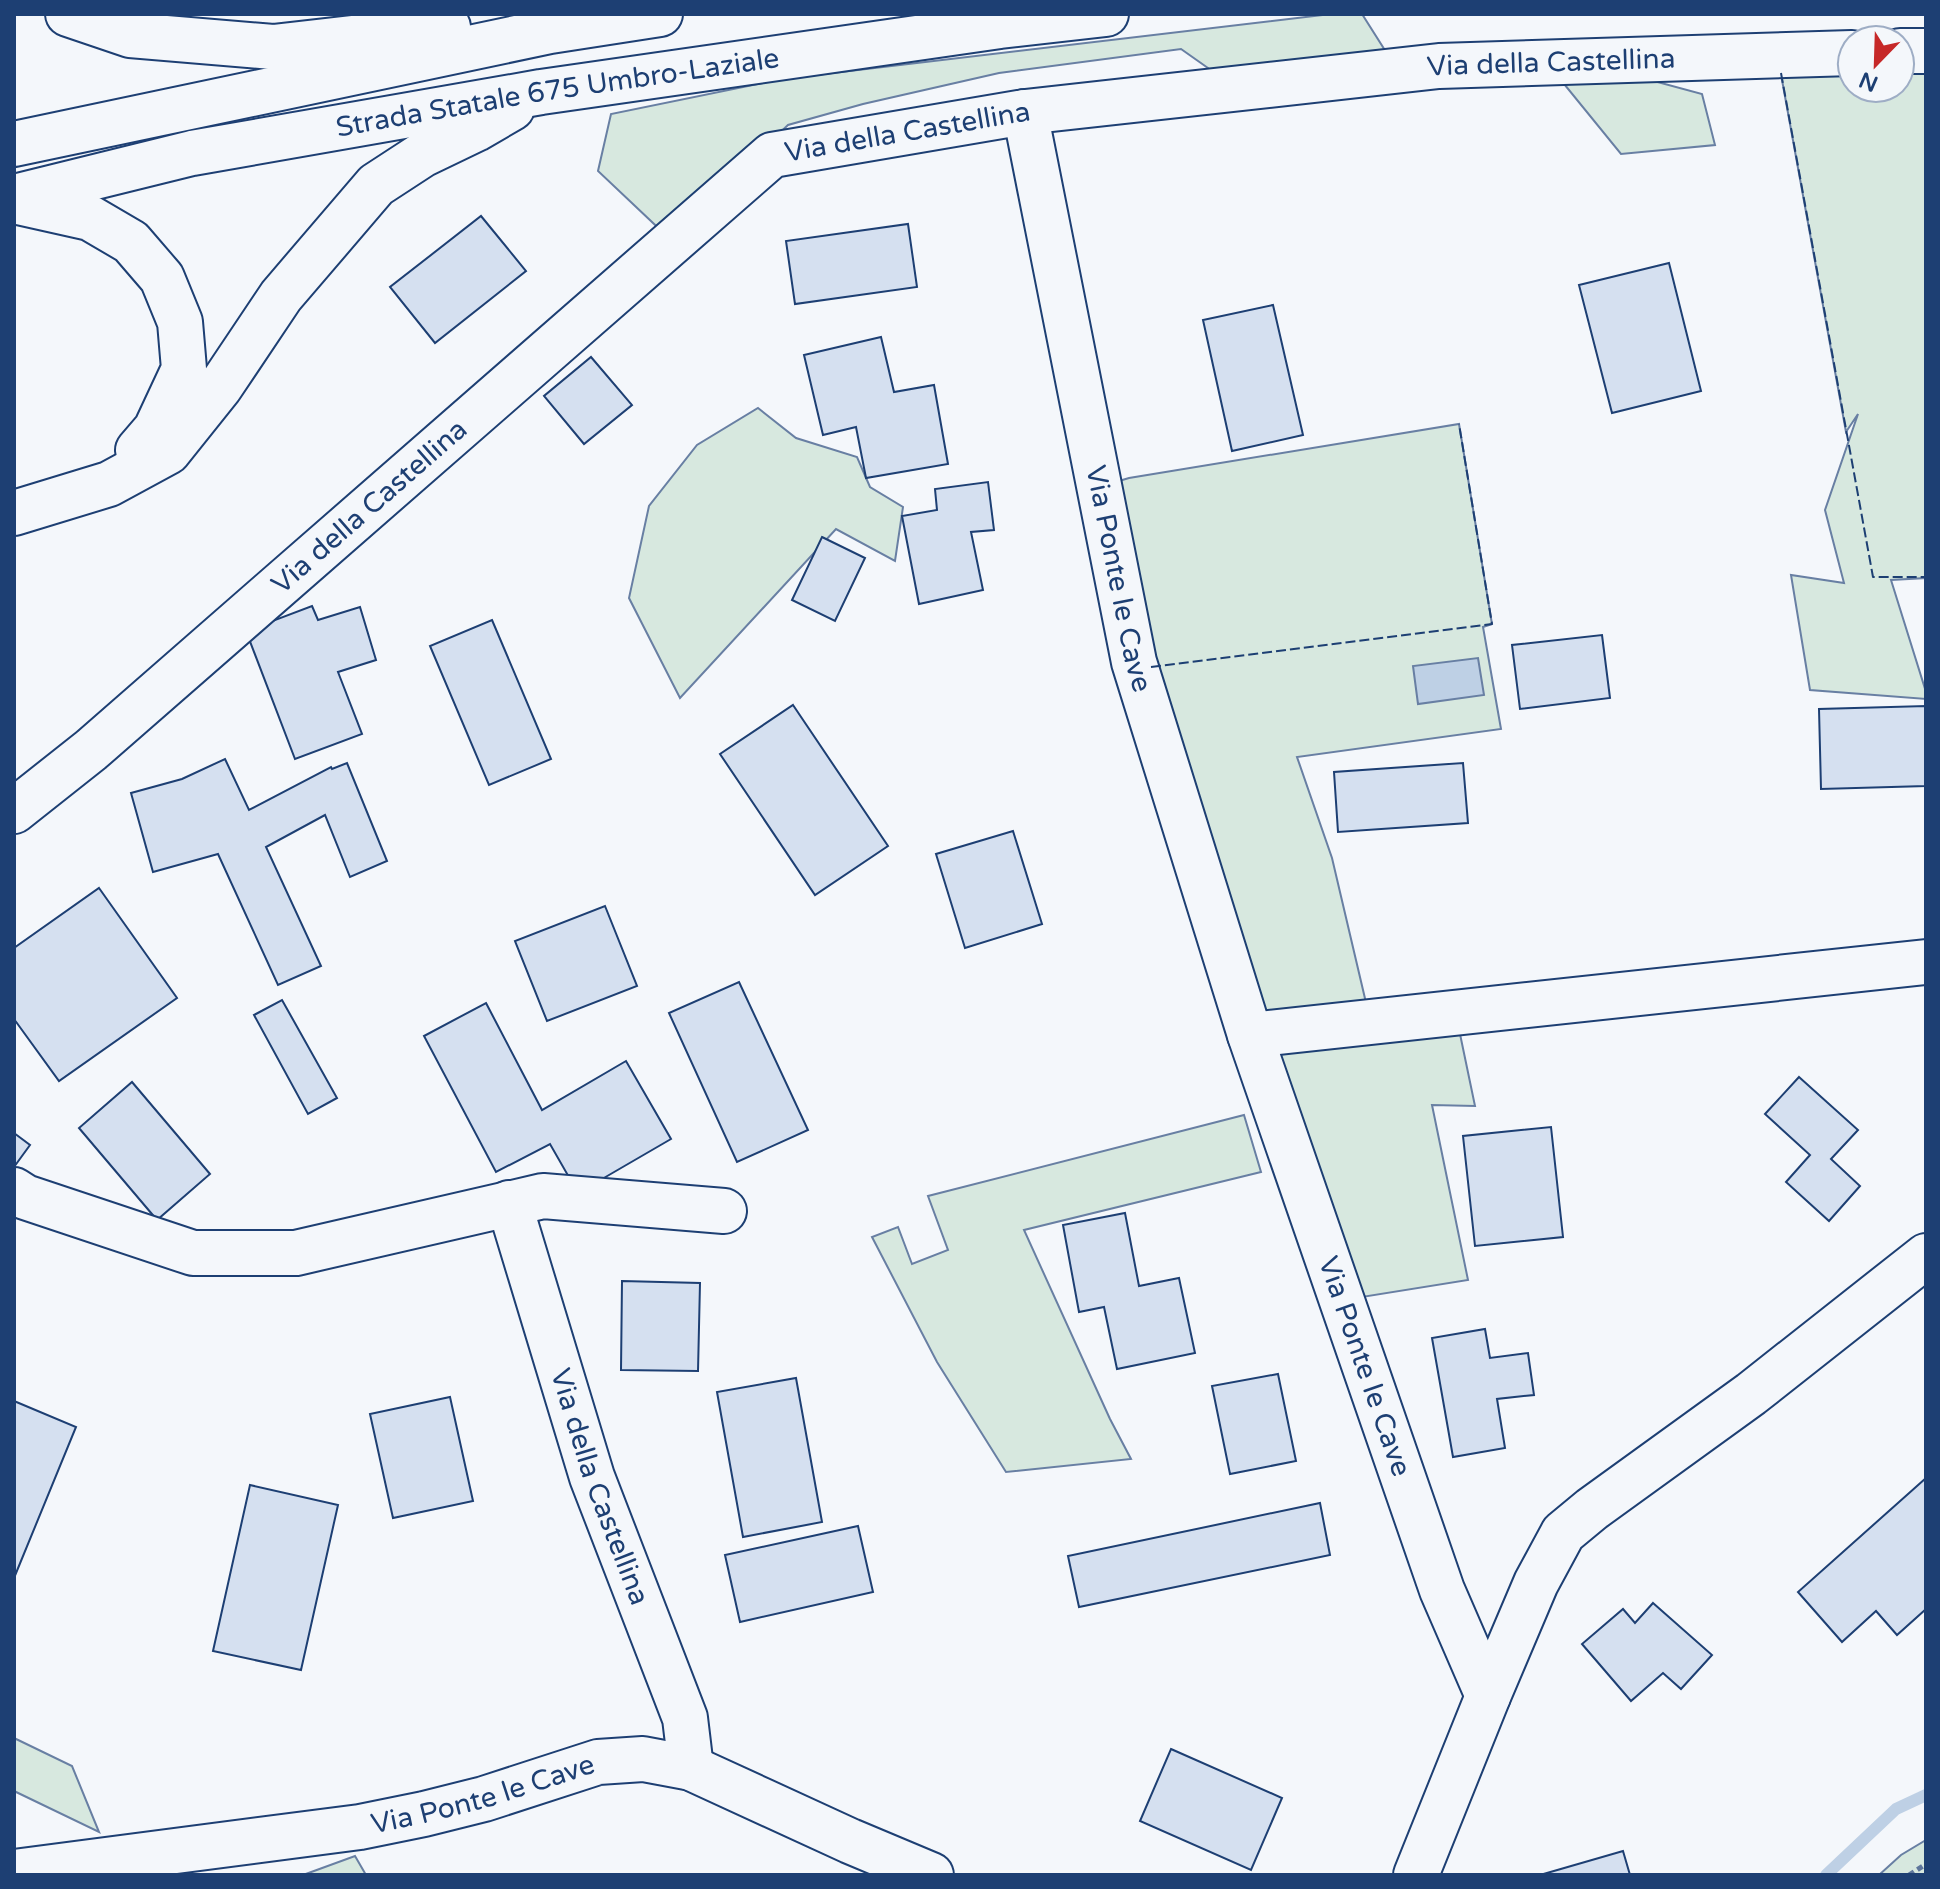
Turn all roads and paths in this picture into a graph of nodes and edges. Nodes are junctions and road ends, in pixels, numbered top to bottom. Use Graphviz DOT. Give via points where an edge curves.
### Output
graph roads {
  1 [pos="68,14"];
  2 [pos="660,14"];
  3 [pos="1106,14"];
  4 [pos="550,31"];
  5 [pos="1836,54"];
  6 [pos="541,92"];
  7 [pos="1025,112"];
  8 [pos="14,144"];
  9 [pos="14,199"];
  10 [pos="109,484"];
  11 [pos="14,513"];
  12 [pos="14,811"];
  13 [pos="1926,962"];
  14 [pos="1250,1035"];
  15 [pos="14,1190"];
  16 [pos="509,1203"];
  17 [pos="724,1211"];
  18 [pos="1926,1256"];
  19 [pos="1488,1696"];
  20 [pos="691,1768"];
  21 [pos="1926,1864"];
  22 [pos="14,1872"];
  23 [pos="931,1875"];
  24 [pos="1416,1875"];
  25 [pos="1909,1875"];
  1 -- 4 [label="main road" via="130,35 273,47 468,24"];
  2 -- 4 [label="main road, Strada Statale 675 Umbro-Laziale"];
  3 -- 6 [label="main road, Strada Statale 675 Umbro-Laziale"];
  4 -- 8 [label="main road, Strada Statale 675 Umbro-Laziale"];
  5 -- 7 [label="main road, Via della Castellina" via="1439,66"];
  6 -- 9 [label="main road, Strada Statale 675 Umbro-Laziale" via="192,153"];
  6 -- 10 [label="main road" via="376,185 281,296 168,452"];
  7 -- 12 [label="main road, Via della Castellina" via="772,155 91,750"];
  7 -- 14 [label="main road, Via Ponte le Cave" via="1134,662"];
  9 -- 10 [label="main road" via="90,218 131,242 162,278 180,322 184,369 156,429"];
  10 -- 11 [label="main road"];
  13 -- 14 [label="main road"];
  14 -- 19 [label="main road, Via Ponte le Cave" via="1442,1590"];
  15 -- 16 [label="main road" via="193,1253 296,1253"];
  16 -- 17 [label="main road" via="543,1196"];
  16 -- 20 [label="main road, Via della Castellina" via="592,1477 685,1718"];
  18 -- 19 [label="main road" via="1563,1533"];
  19 -- 24 [label="main road"];
  20 -- 22 [label="main road, Via Ponte le Cave" via="643,1759 598,1762 484,1799 360,1827"];
  20 -- 23 [label="main road, Via Ponte le Cave"];
  21 -- 25 [label="path"];
}
